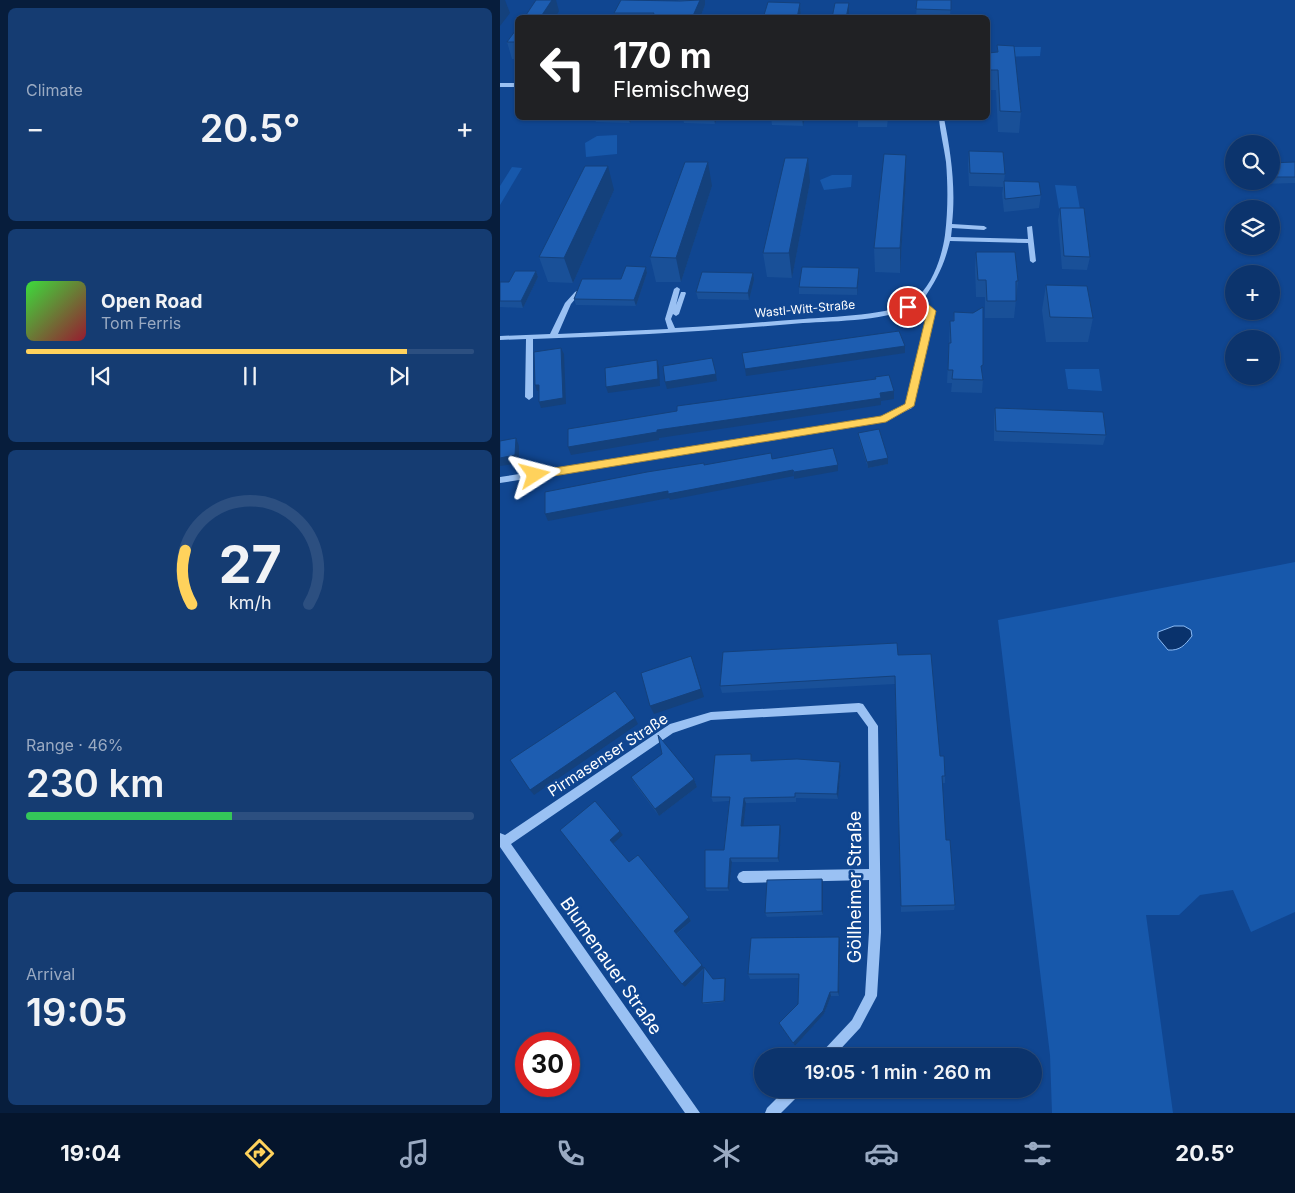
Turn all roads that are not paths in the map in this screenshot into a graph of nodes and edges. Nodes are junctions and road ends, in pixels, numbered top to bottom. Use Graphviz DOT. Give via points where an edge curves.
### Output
graph roads {
  1 [pos="500,85"];
  2 [pos="515,85"];
  3 [pos="941,120"];
  4 [pos="949,226"];
  5 [pos="1030,227"];
  6 [pos="984,228"];
  7 [pos="947,239"];
  8 [pos="1031,240"];
  9 [pos="1033,261"];
  10 [pos="680,291"];
  11 [pos="577,293"];
  12 [pos="918,300"];
  13 [pos="675,331"];
  14 [pos="553,336"];
  15 [pos="530,337"];
  16 [pos="500,338"];
  17 [pos="529,397"];
  18 [pos="500,480"];
  19 [pos="859,707"];
  20 [pos="502,841"];
  21 [pos="875,874"];
  22 [pos="743,877"];
  23 [pos="834,1048"];
  24 [pos="786,1098"];
  25 [pos="692,1113"];
  26 [pos="772,1113"];
  1 -- 2 [label="street"];
  3 -- 4 [label="street, Wastl-Witt-Straße" via="951,197"];
  4 -- 6 [label="street"];
  4 -- 7 [label="street, Wastl-Witt-Straße"];
  5 -- 8 [label="street"];
  7 -- 8 [label="street"];
  7 -- 12 [label="street, Wastl-Witt-Straße" via="932,283"];
  8 -- 9 [label="street"];
  10 -- 13 [label="street"];
  11 -- 14 [label="street" via="568,303"];
  12 -- 13 [label="street, Wastl-Witt-Straße" via="908,307 880,313"];
  12 -- 18 [label="street" via="932,311 909,406 883,419"];
  13 -- 14 [label="street, Wastl-Witt-Straße"];
  14 -- 15 [label="street, Wastl-Witt-Straße"];
  15 -- 16 [label="street, Wastl-Witt-Straße"];
  15 -- 17 [label="street"];
  19 -- 20 [label="street, Pirmasenser Straße" via="711,716 670,730"];
  19 -- 21 [label="street, Göllheimer Straße" via="873,726"];
  20 -- 25 [label="street, Blumenauer Straße"];
  21 -- 22 [label="street"];
  21 -- 23 [label="street, Göllheimer Straße" via="875,951 871,996 856,1024"];
  24 -- 26 [label="street"];
}
